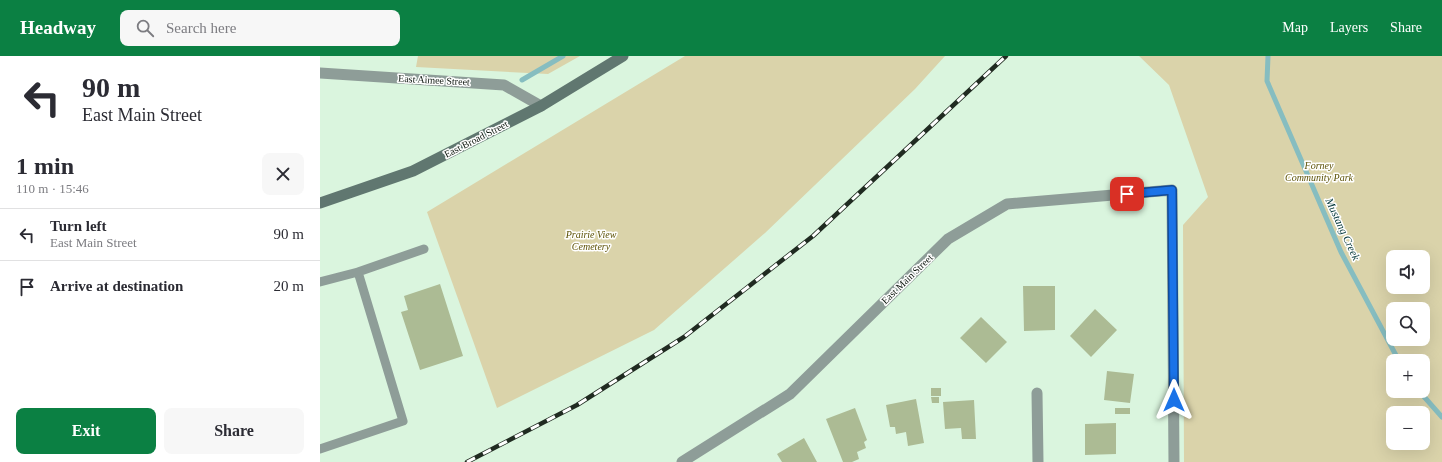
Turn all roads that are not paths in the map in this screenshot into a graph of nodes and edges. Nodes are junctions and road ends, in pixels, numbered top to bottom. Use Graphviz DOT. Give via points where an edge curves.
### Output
graph roads {
  1 [pos="623,56"];
  2 [pos="320,73"];
  3 [pos="542,106"];
  4 [pos="320,203"];
  5 [pos="424,249"];
  6 [pos="358,272"];
  7 [pos="320,282"];
  8 [pos="1037,393"];
  9 [pos="320,449"];
  10 [pos="682,462"];
  11 [pos="1038,462"];
  12 [pos="1174,462"];
  1 -- 3 [label="main road, East Broad Street"];
  2 -- 3 [label="street, East Aimee Street" via="504,84"];
  3 -- 4 [label="main road, East Broad Street" via="413,171"];
  5 -- 6 [label="lane"];
  6 -- 7 [label="lane"];
  6 -- 9 [label="lane" via="403,421"];
  8 -- 11 [label="street"];
  10 -- 12 [label="street, East Main Street" via="790,394 948,238 1007,204 1172,190"];
}
